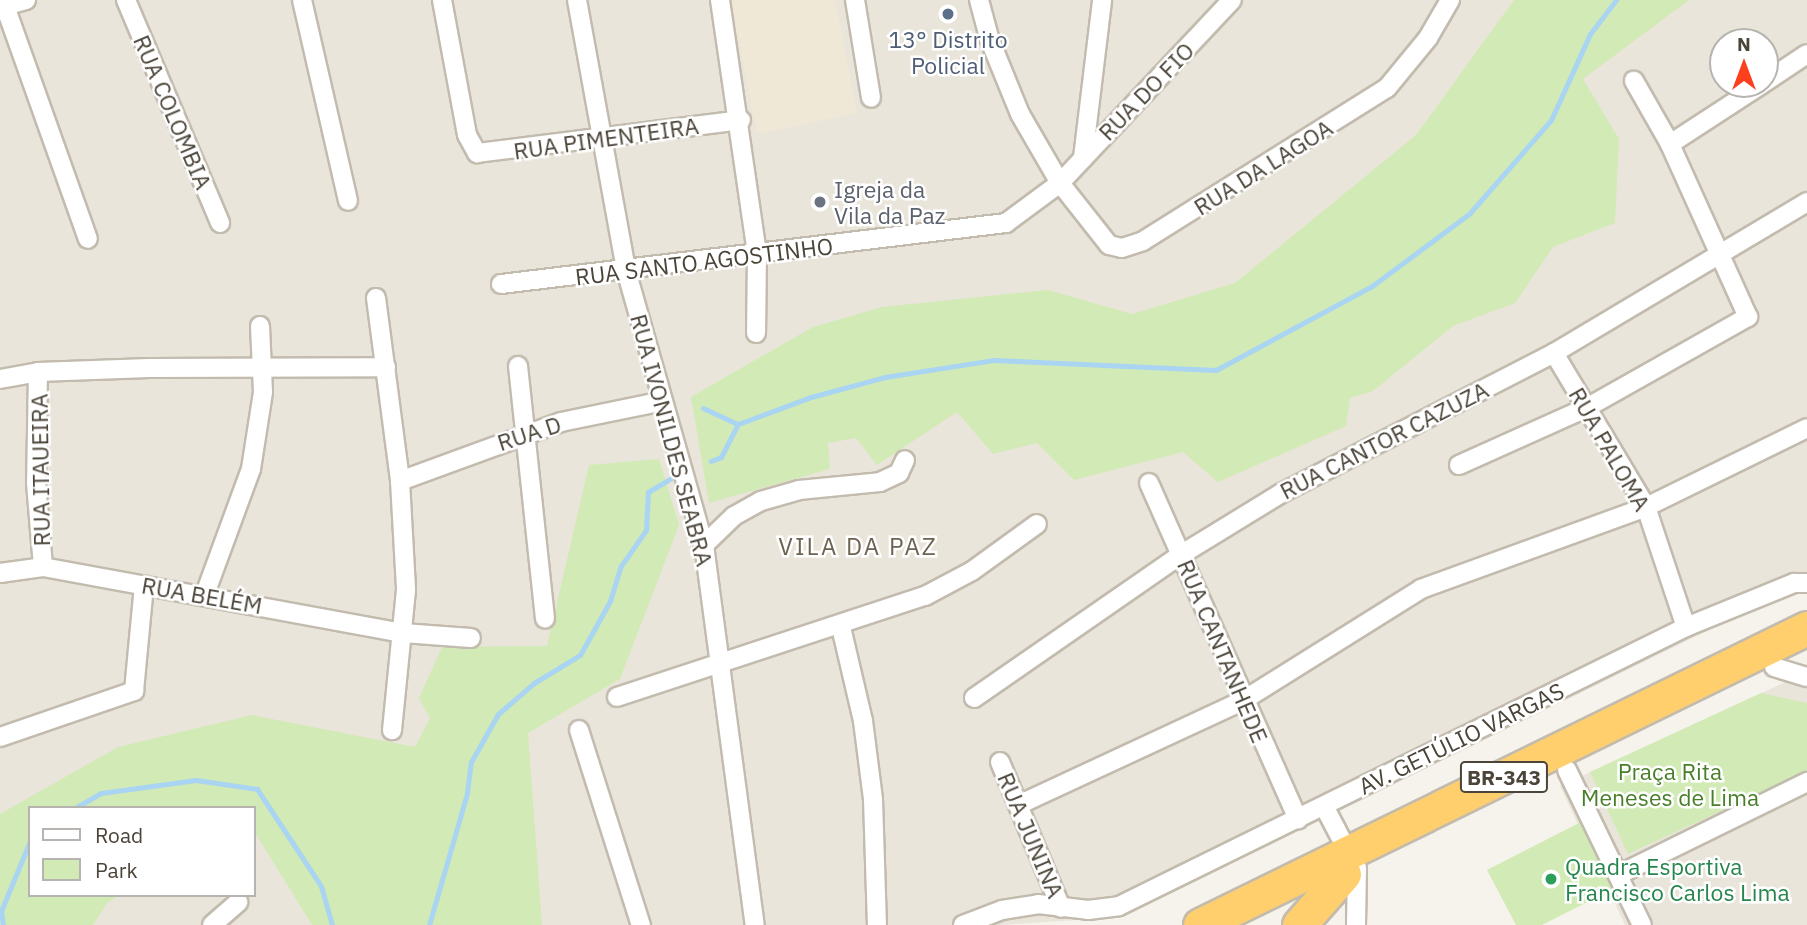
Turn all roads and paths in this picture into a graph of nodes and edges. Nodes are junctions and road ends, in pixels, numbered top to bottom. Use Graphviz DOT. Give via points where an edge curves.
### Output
graph roads {
  1 [pos="26,0"];
  2 [pos="126,0"];
  3 [pos="302,0"];
  4 [pos="442,0"];
  5 [pos="578,0"];
  6 [pos="720,0"];
  7 [pos="855,0"];
  8 [pos="979,0"];
  9 [pos="1102,0"];
  10 [pos="1232,0"];
  11 [pos="1450,0"];
  12 [pos="3,6"];
  13 [pos="1807,54"];
  14 [pos="1779,73"];
  15 [pos="1634,81"];
  16 [pos="871,98"];
  17 [pos="1741,98"];
  18 [pos="740,120"];
  19 [pos="603,138"];
  20 [pos="1670,144"];
  21 [pos="1083,158"];
  22 [pos="1060,183"];
  23 [pos="348,201"];
  24 [pos="1807,202"];
  25 [pos="220,223"];
  26 [pos="88,239"];
  27 [pos="1717,253"];
  28 [pos="757,254"];
  29 [pos="626,270"];
  30 [pos="501,284"];
  31 [pos="376,298"];
  32 [pos="260,326"];
  33 [pos="756,333"];
  34 [pos="1554,353"];
  35 [pos="517,366"];
  36 [pos="386,367"];
  37 [pos="264,370"];
  38 [pos="38,372"];
  39 [pos="0,379"];
  40 [pos="663,401"];
  41 [pos="1588,407"];
  42 [pos="1807,428"];
  43 [pos="528,432"];
  44 [pos="905,460"];
  45 [pos="1459,465"];
  46 [pos="400,481"];
  47 [pos="1149,483"];
  48 [pos="1646,507"];
  49 [pos="1037,524"];
  50 [pos="704,545"];
  51 [pos="1182,554"];
  52 [pos="43,567"];
  53 [pos="0,573"];
  54 [pos="1803,580"];
  55 [pos="144,585"];
  56 [pos="205,594"];
  57 [pos="545,619"];
  58 [pos="841,627"];
  59 [pos="1686,627"];
  60 [pos="1807,628"];
  61 [pos="403,633"];
  62 [pos="471,638"];
  63 [pos="1807,650"];
  64 [pos="721,666"];
  65 [pos="1774,667"];
  66 [pos="1807,677"];
  67 [pos="618,697"];
  68 [pos="974,698"];
  69 [pos="1242,701"];
  70 [pos="391,730"];
  71 [pos="579,730"];
  72 [pos="0,737"];
  73 [pos="1000,762"];
  74 [pos="1567,770"];
  75 [pos="1807,782"];
  76 [pos="1018,805"];
  77 [pos="1324,806"];
  78 [pos="1298,819"];
  79 [pos="1350,865"];
  80 [pos="1618,875"];
  81 [pos="238,902"];
  82 [pos="1061,908"];
  83 [pos="212,925"];
  84 [pos="641,925"];
  85 [pos="755,925"];
  86 [pos="877,925"];
  87 [pos="963,925"];
  88 [pos="1200,925"];
  89 [pos="1237,925"];
  90 [pos="1298,925"];
  91 [pos="1356,925"];
  92 [pos="1642,925"];
  1 -- 12 [label="street"];
  2 -- 25 [label="street, RUA COLOMBIA"];
  3 -- 23 [label="street"];
  4 -- 19 [label="street, RUA PIMENTEIRA" via="472,149 485,155"];
  5 -- 19 [label="street, RUA IVONILDES SEABRA"];
  6 -- 18 [label="street"];
  7 -- 16 [label="street"];
  8 -- 22 [label="street" via="1020,114"];
  9 -- 21 [label="street"];
  10 -- 21 [label="street, RUA DO FIO"];
  11 -- 22 [label="street, RUA DA LAGOA" via="1428,38 1387,88 1143,241 1122,248 1109,245"];
  12 -- 26 [label="street"];
  13 -- 14 [label="street"];
  15 -- 20 [label="street"];
  17 -- 20 [label="street"];
  18 -- 19 [label="street, RUA PIMENTEIRA"];
  18 -- 28 [label="street"];
  19 -- 29 [label="street, RUA IVONILDES SEABRA"];
  20 -- 27 [label="street"];
  21 -- 22 [label="street, RUA DO FIO"];
  22 -- 28 [label="street, RUA SANTO AGOSTINHO" via="1006,223"];
  24 -- 27 [label="street, RUA CANTOR CAZUZA"];
  27 -- 34 [label="street, RUA CANTOR CAZUZA"];
  27 -- 41 [label="street" via="1748,317"];
  28 -- 29 [label="street, RUA SANTO AGOSTINHO"];
  28 -- 33 [label="street"];
  29 -- 30 [label="street, RUA SANTO AGOSTINHO"];
  29 -- 40 [label="street, RUA IVONILDES SEABRA"];
  31 -- 36 [label="street"];
  32 -- 37 [label="street"];
  34 -- 41 [label="street, RUA PALOMA"];
  34 -- 51 [label="street, RUA CANTOR CAZUZA" via="1280,494"];
  35 -- 43 [label="street"];
  36 -- 37 [label="street"];
  36 -- 46 [label="street"];
  37 -- 38 [label="street"];
  37 -- 56 [label="street" via="251,469"];
  38 -- 39 [label="street"];
  38 -- 52 [label="street, RUA ITAUEIRA" via="36,482"];
  40 -- 43 [label="street, RUA D"];
  40 -- 50 [label="street, RUA IVONILDES SEABRA"];
  41 -- 45 [label="street"];
  41 -- 48 [label="street, RUA PALOMA"];
  42 -- 48 [label="street"];
  43 -- 46 [label="street, RUA D"];
  43 -- 57 [label="street"];
  44 -- 50 [label="street" via="900,473 880,482 799,490 761,501 734,516"];
  46 -- 61 [label="street" via="406,590"];
  47 -- 51 [label="street, RUA CANTANHEDE"];
  48 -- 59 [label="street, RUA PALOMA"];
  48 -- 69 [label="street" via="1421,589"];
  49 -- 58 [label="street" via="972,571 936,590"];
  50 -- 64 [label="street, RUA IVONILDES SEABRA"];
  51 -- 68 [label="street, RUA CANTOR CAZUZA"];
  51 -- 69 [label="street, RUA CANTANHEDE"];
  52 -- 53 [label="street, RUA BELÉM"];
  52 -- 55 [label="street, RUA BELÉM"];
  54 -- 59 [label="street, AV. GETÚLIO VARGAS"];
  55 -- 56 [label="street, RUA BELÉM"];
  55 -- 72 [label="street" via="134,691"];
  56 -- 61 [label="street, RUA BELÉM"];
  58 -- 64 [label="street"];
  58 -- 86 [label="street" via="863,721 873,799"];
  59 -- 77 [label="street, AV. GETÚLIO VARGAS"];
  60 -- 79 [label="highway, BR-343"];
  61 -- 62 [label="street, RUA BELÉM"];
  61 -- 70 [label="street"];
  63 -- 65 [label="highway, BR-343"];
  64 -- 67 [label="street"];
  64 -- 85 [label="street, RUA IVONILDES SEABRA"];
  65 -- 66 [label="street"];
  65 -- 74 [label="highway, BR-343"];
  69 -- 76 [label="street"];
  69 -- 78 [label="street, RUA CANTANHEDE"];
  71 -- 84 [label="street"];
  73 -- 76 [label="street, RUA JUNINA"];
  74 -- 79 [label="highway, BR-343"];
  74 -- 80 [label="street"];
  75 -- 80 [label="street"];
  76 -- 82 [label="street, RUA JUNINA"];
  77 -- 78 [label="street, AV. GETÚLIO VARGAS"];
  77 -- 79 [label="street"];
  78 -- 82 [label="street, AV. GETÚLIO VARGAS" via="1119,906"];
  79 -- 88 [label="highway, BR-343"];
  79 -- 89 [label="highway, BR-343"];
  79 -- 90 [label="highway"];
  79 -- 91 [label="street"];
  80 -- 92 [label="street"];
  81 -- 83 [label="street"];
  82 -- 87 [label="street" via="1038,904 1014,908"];
}
